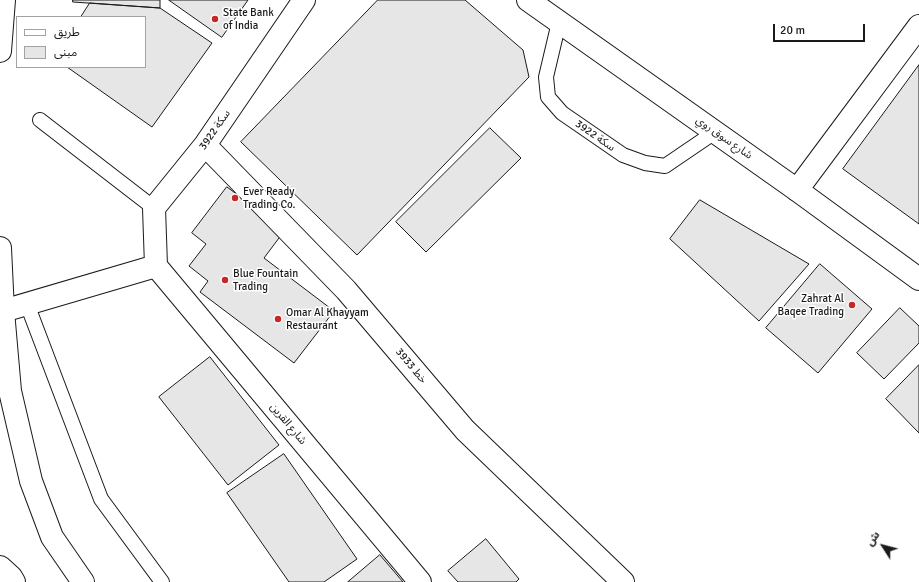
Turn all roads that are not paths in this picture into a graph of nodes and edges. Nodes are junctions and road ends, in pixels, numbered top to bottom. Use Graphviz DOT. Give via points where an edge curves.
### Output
graph roads {
  1 [pos="4,0"];
  2 [pos="304,0"];
  3 [pos="528,0"];
  4 [pos="559,22"];
  5 [pos="919,26"];
  6 [pos="0,50"];
  7 [pos="40,120"];
  8 [pos="715,132"];
  9 [pos="205,145"];
  10 [pos="797,190"];
  11 [pos="154,208"];
  12 [pos="0,248"];
  13 [pos="156,266"];
  14 [pos="919,279"];
  15 [pos="27,304"];
  16 [pos="3,311"];
  17 [pos="0,567"];
  18 [pos="14,582"];
  19 [pos="83,582"];
  20 [pos="162,582"];
  21 [pos="420,582"];
  22 [pos="623,582"];
  1 -- 6 [label="street"];
  2 -- 9 [label="street, سكة 3922"];
  3 -- 4 [label="street, شارع سوق روي"];
  4 -- 8 [label="street, شارع سوق روي"];
  4 -- 8 [label="lane, سكة 3922" via="546,77 548,97 562,113 623,155 645,163 666,166"];
  5 -- 10 [label="street"];
  7 -- 11 [label="lane"];
  8 -- 10 [label="street, شارع سوق روي"];
  9 -- 11 [label="street, سكة 3922"];
  9 -- 22 [label="street, 3933 خط" via="346,290 465,430"];
  10 -- 14 [label="street, شارع سوق روي"];
  11 -- 13 [label="street"];
  12 -- 16 [label="street"];
  13 -- 15 [label="street"];
  13 -- 21 [label="street, شارع القرين"];
  15 -- 16 [label="street"];
  15 -- 20 [label="lane" via="101,499"];
  16 -- 19 [label="street" via="10,391 31,481 52,537"];
  17 -- 18 [label="street"];
}
